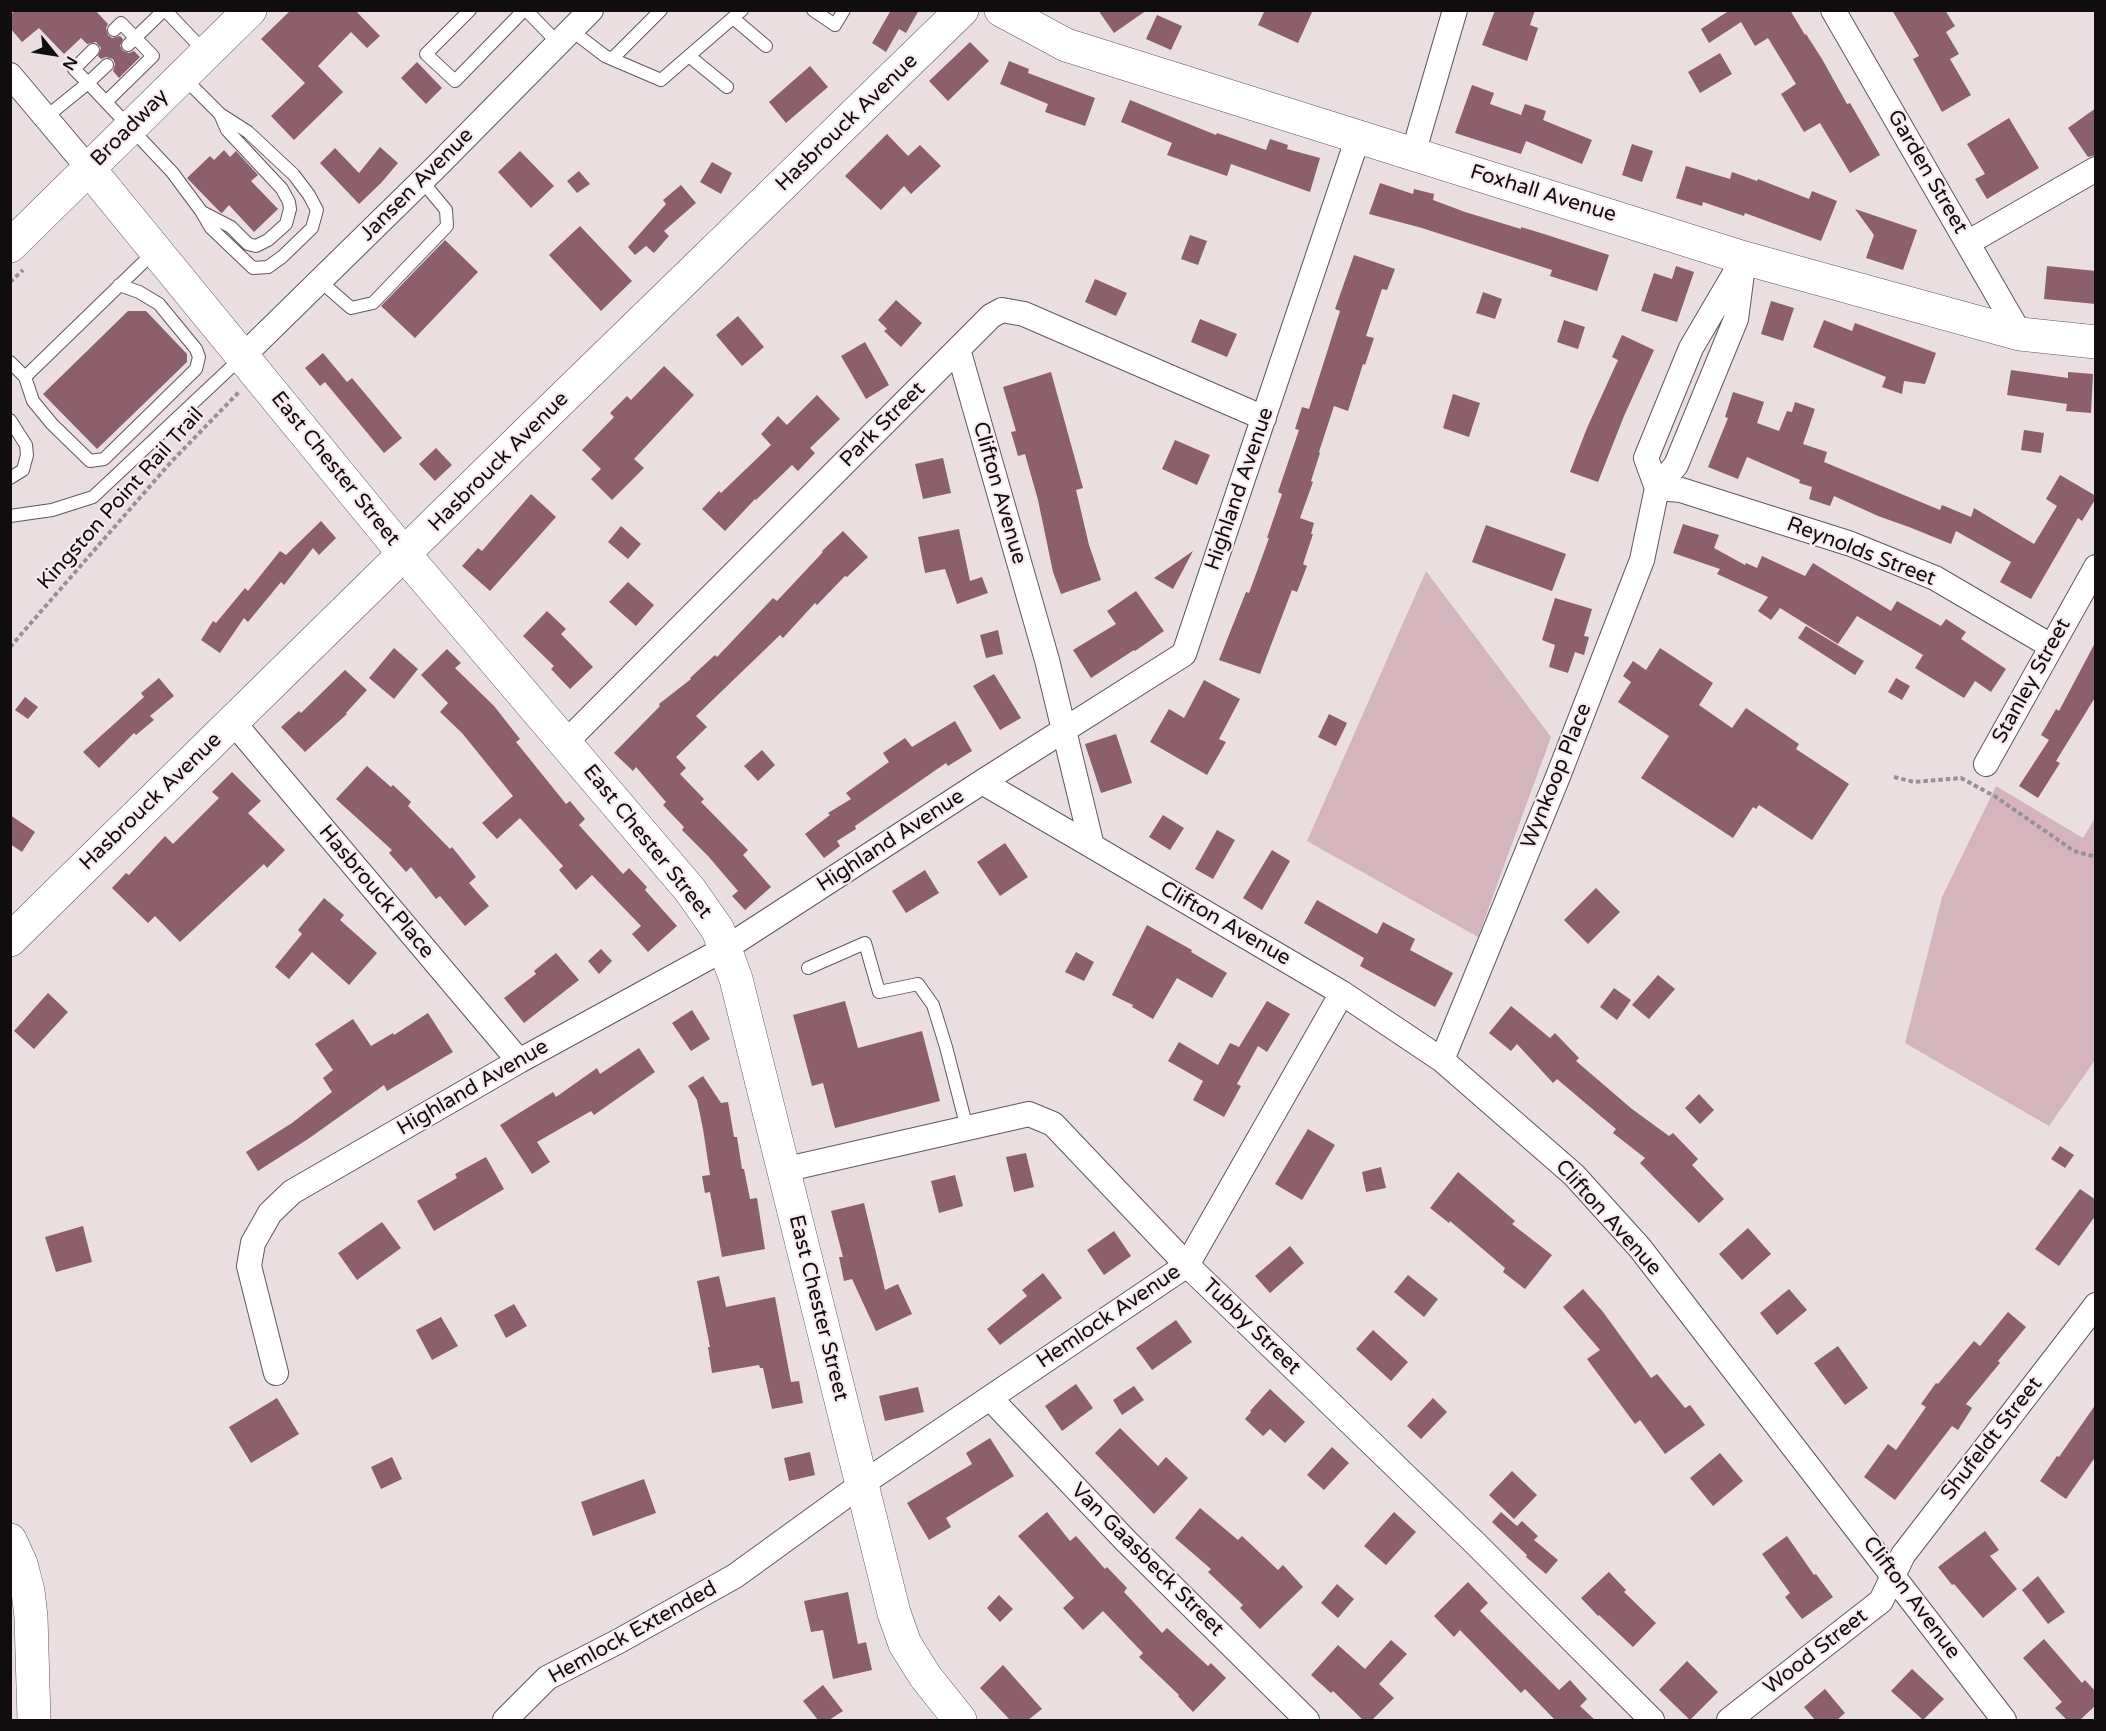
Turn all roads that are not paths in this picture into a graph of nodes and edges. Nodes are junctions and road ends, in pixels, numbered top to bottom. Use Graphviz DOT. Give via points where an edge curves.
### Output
graph roads {
  1 [pos="164,10"];
  2 [pos="250,10"];
  3 [pos="470,10"];
  4 [pos="525,10"];
  5 [pos="591,10"];
  6 [pos="661,10"];
  7 [pos="813,10"];
  8 [pos="844,10"];
  9 [pos="962,10"];
  10 [pos="1000,10"];
  11 [pos="1455,10"];
  12 [pos="1833,10"];
  13 [pos="738,14"];
  14 [pos="114,30"];
  15 [pos="565,36"];
  16 [pos="132,41"];
  17 [pos="766,46"];
  18 [pos="93,50"];
  19 [pos="207,54"];
  20 [pos="688,56"];
  21 [pos="612,59"];
  22 [pos="107,65"];
  23 [pos="10,75"];
  24 [pos="183,77"];
  25 [pos="88,83"];
  26 [pos="727,87"];
  27 [pos="106,102"];
  28 [pos="220,114"];
  29 [pos="45,117"];
  30 [pos="130,128"];
  31 [pos="1358,137"];
  32 [pos="1413,154"];
  33 [pos="89,169"];
  34 [pos="2096,169"];
  35 [pos="422,181"];
  36 [pos="201,211"];
  37 [pos="1969,242"];
  38 [pos="10,246"];
  39 [pos="156,249"];
  40 [pos="1744,258"];
  41 [pos="320,281"];
  42 [pos="119,285"];
  43 [pos="2020,334"];
  44 [pos="2096,342"];
  45 [pos="958,349"];
  46 [pos="10,362"];
  47 [pos="250,365"];
  48 [pos="25,377"];
  49 [pos="1264,418"];
  50 [pos="10,420"];
  51 [pos="10,478"];
  52 [pos="1657,488"];
  53 [pos="10,516"];
  54 [pos="405,555"];
  55 [pos="2096,567"];
  56 [pos="2051,646"];
  57 [pos="233,722"];
  58 [pos="1064,730"];
  59 [pos="565,742"];
  60 [pos="1986,764"];
  61 [pos="982,782"];
  62 [pos="1092,846"];
  63 [pos="10,940"];
  64 [pos="726,948"];
  65 [pos="808,968"];
  66 [pos="1341,993"];
  67 [pos="1442,1060"];
  68 [pos="519,1061"];
  69 [pos="967,1128"];
  70 [pos="783,1170"];
  71 [pos="1187,1265"];
  72 [pos="2096,1305"];
  73 [pos="276,1373"];
  74 [pos="990,1398"];
  75 [pos="862,1484"];
  76 [pos="10,1540"];
  77 [pos="1894,1575"];
  78 [pos="34,1720"];
  79 [pos="505,1720"];
  80 [pos="960,1720"];
  81 [pos="1307,1720"];
  82 [pos="1652,1720"];
  83 [pos="1729,1720"];
  84 [pos="2004,1720"];
  1 -- 16 [label="lane"];
  1 -- 19 [label="lane"];
  2 -- 19 [label="main road, Broadway"];
  3 -- 4 [label="lane" via="426,54 455,81"];
  4 -- 15 [label="lane"];
  5 -- 15 [label="street, Jansen Avenue"];
  6 -- 21 [label="lane"];
  7 -- 8 [label="lane" via="835,25"];
  9 -- 54 [label="main road, Hasbrouck Avenue"];
  10 -- 31 [label="main road, Foxhall Avenue" via="1066,45"];
  11 -- 32 [label="street"];
  12 -- 37 [label="street, Garden Street"];
  13 -- 17 [label="lane"];
  13 -- 20 [label="lane"];
  14 -- 16 [label="lane" via="121,23"];
  15 -- 21 [label="lane"];
  15 -- 35 [label="street, Jansen Avenue"];
  16 -- 27 [label="lane" via="153,56"];
  18 -- 25 [label="lane" via="74,69"];
  19 -- 24 [label="main road, Broadway"];
  20 -- 21 [label="lane" via="661,80"];
  20 -- 26 [label="lane"];
  22 -- 25 [label="lane"];
  23 -- 29 [label="street"];
  24 -- 28 [label="lane"];
  24 -- 30 [label="main road, Broadway"];
  25 -- 27 [label="lane"];
  25 -- 29 [label="lane"];
  27 -- 30 [label="lane"];
  28 -- 36 [label="lane" via="227,130 282,189 290,209 286,224 256,246"];
  28 -- 36 [label="lane" via="248,132 294,175 317,210 312,228 282,257 268,267 253,268 211,228"];
  29 -- 33 [label="street"];
  30 -- 33 [label="main road, Broadway"];
  30 -- 36 [label="lane" via="172,172"];
  31 -- 32 [label="main road, Foxhall Avenue"];
  31 -- 49 [label="street, Highland Avenue"];
  32 -- 40 [label="main road, Foxhall Avenue"];
  33 -- 38 [label="main road, Broadway"];
  33 -- 39 [label="main road, East Chester Street"];
  34 -- 37 [label="street"];
  35 -- 41 [label="street, Jansen Avenue"];
  35 -- 41 [label="lane" via="446,210 447,226 373,303 351,308"];
  37 -- 43 [label="street, Garden Street"];
  39 -- 42 [label="lane"];
  39 -- 47 [label="main road, East Chester Street"];
  40 -- 43 [label="main road, Foxhall Avenue"];
  40 -- 52 [label="street, Wynkoop Place" via="1736,319 1676,465"];
  40 -- 52 [label="street" via="1691,348 1646,458"];
  41 -- 47 [label="street, Jansen Avenue"];
  42 -- 48 [label="lane"];
  42 -- 48 [label="lane" via="159,304 200,357 196,369 114,451 104,459 90,461 33,401"];
  43 -- 44 [label="main road, Foxhall Avenue"];
  45 -- 49 [label="street, Park Street" via="1002,310 1024,314"];
  45 -- 58 [label="street, Clifton Avenue"];
  45 -- 59 [label="street, Park Street"];
  46 -- 48 [label="lane"];
  47 -- 53 [label="lane" via="93,497 51,510"];
  47 -- 54 [label="main road, East Chester Street"];
  49 -- 58 [label="street, Highland Avenue" via="1184,654"];
  50 -- 51 [label="lane" via="26,445 27,455 23,470"];
  52 -- 56 [label="street, Reynolds Street" via="1681,490 1883,556 1935,578"];
  52 -- 67 [label="street, Wynkoop Place" via="1642,560"];
  54 -- 57 [label="main road, Hasbrouck Avenue"];
  54 -- 59 [label="main road, East Chester Street"];
  55 -- 56 [label="street, Stanley Street"];
  56 -- 60 [label="street, Stanley Street"];
  57 -- 63 [label="main road, Hasbrouck Avenue"];
  57 -- 68 [label="street, Hasbrouck Place"];
  58 -- 61 [label="street, Highland Avenue"];
  58 -- 62 [label="street, Clifton Avenue"];
  59 -- 64 [label="main road, East Chester Street" via="690,890"];
  61 -- 62 [label="street, Clifton Avenue"];
  61 -- 64 [label="street, Highland Avenue"];
  62 -- 66 [label="street, Clifton Avenue"];
  64 -- 68 [label="street, Highland Avenue"];
  64 -- 70 [label="main road, East Chester Street"];
  65 -- 69 [label="lane" via="865,943 879,992 918,984 933,1005"];
  66 -- 67 [label="street, Clifton Avenue"];
  66 -- 71 [label="street, Hemlock Avenue"];
  67 -- 77 [label="street, Clifton Avenue" via="1574,1175 1640,1248"];
  68 -- 73 [label="street, Highland Avenue" via="292,1192 270,1213 253,1243 249,1266"];
  69 -- 70 [label="street, Tubby Street"];
  69 -- 71 [label="street, Tubby Street" via="1029,1114 1053,1124"];
  70 -- 75 [label="main road, East Chester Street"];
  71 -- 74 [label="street, Hemlock Avenue"];
  71 -- 82 [label="street, Tubby Street"];
  72 -- 77 [label="street, Shufeldt Street" via="1903,1555"];
  74 -- 75 [label="street, Hemlock Avenue"];
  74 -- 81 [label="street, Van Gaasbeck Street" via="1134,1549"];
  75 -- 79 [label="street, Hemlock Extended" via="735,1576 547,1678"];
  75 -- 80 [label="main road, East Chester Street" via="905,1644"];
  76 -- 78 [label="main road" via="28,1591"];
  77 -- 83 [label="street, Wood Street" via="1881,1601"];
  77 -- 84 [label="street, Clifton Avenue"];
}
